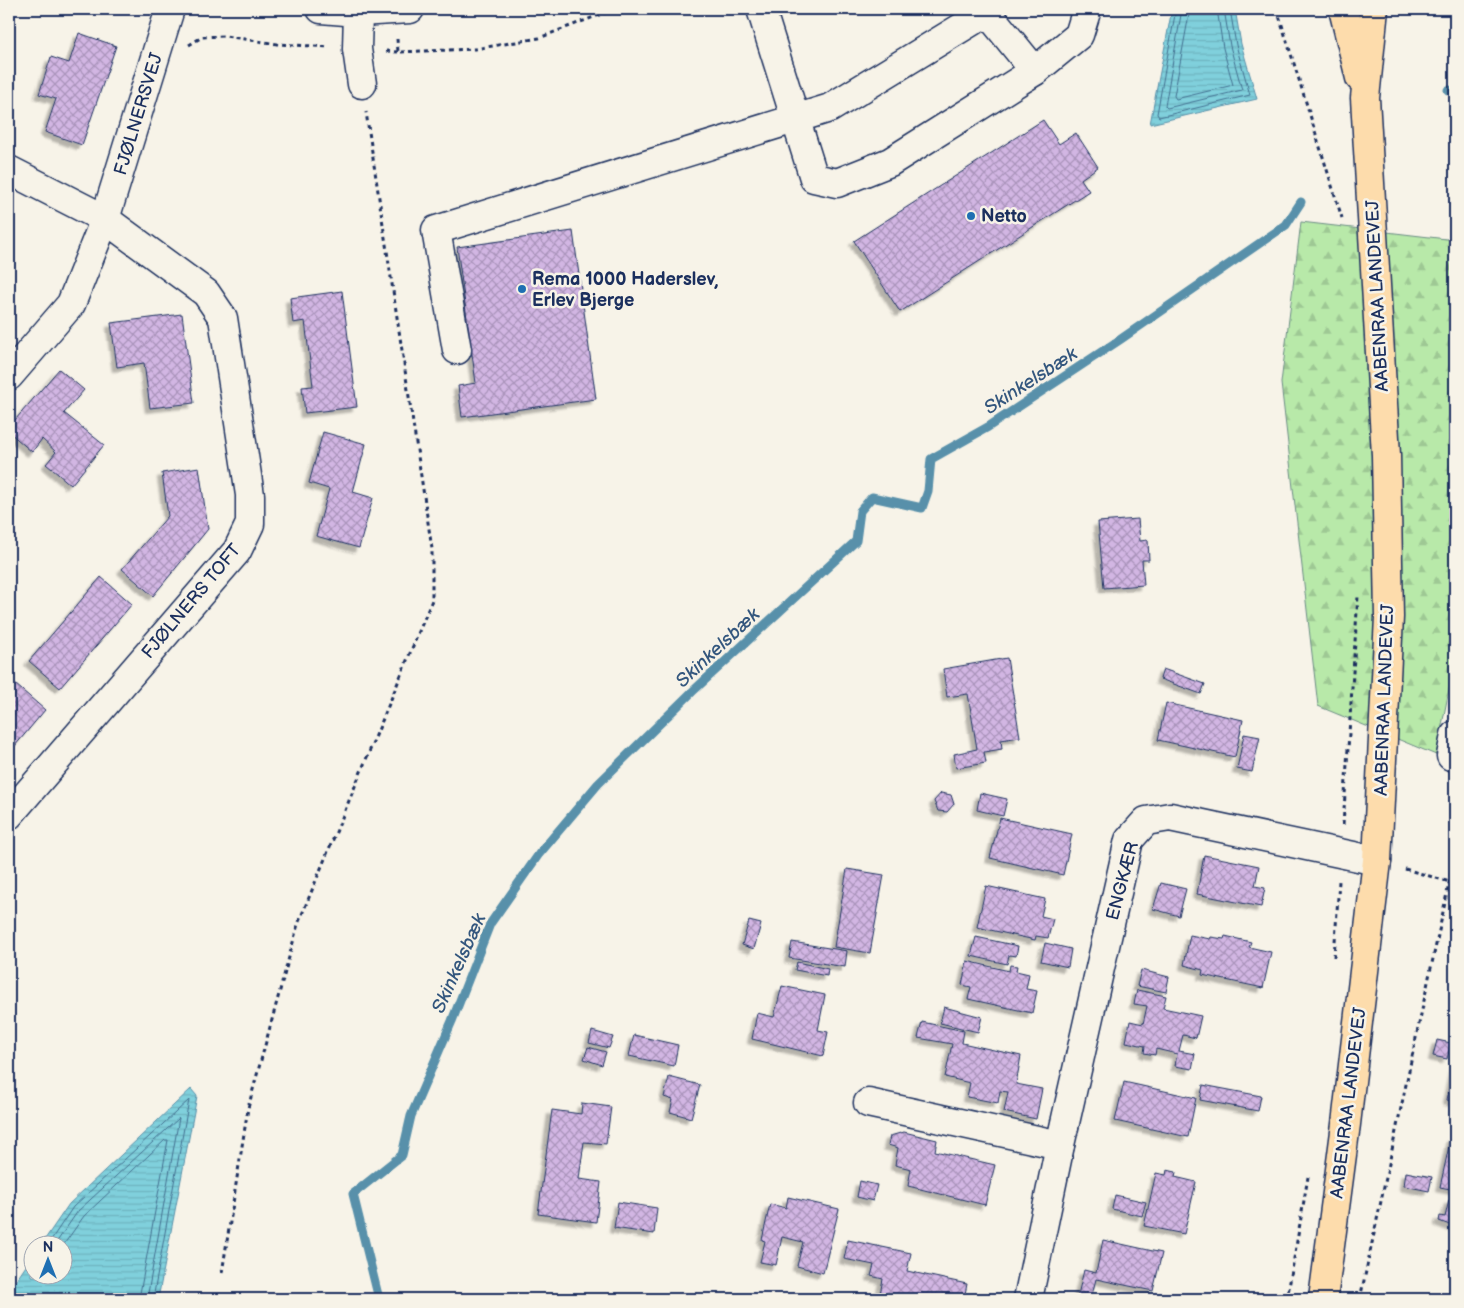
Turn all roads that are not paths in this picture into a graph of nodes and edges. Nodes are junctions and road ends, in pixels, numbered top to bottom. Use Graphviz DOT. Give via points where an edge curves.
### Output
graph roads {
  1 [pos="170,9"];
  2 [pos="321,9"];
  3 [pos="761,9"];
  4 [pos="1087,9"];
  5 [pos="1343,9"];
  6 [pos="1374,9"];
  7 [pos="403,10"];
  8 [pos="997,10"];
  9 [pos="358,12"];
  10 [pos="1035,71"];
  11 [pos="362,84"];
  12 [pos="1365,98"];
  13 [pos="795,119"];
  14 [pos="9,170"];
  15 [pos="105,219"];
  16 [pos="457,350"];
  17 [pos="9,376"];
  18 [pos="1455,735"];
  19 [pos="1455,757"];
  20 [pos="9,815"];
  21 [pos="1377,861"];
  22 [pos="868,1103"];
  23 [pos="1060,1145"];
  24 [pos="1028,1299"];
  25 [pos="1323,1299"];
  1 -- 15 [label="street, FJØLNERSVEJ"];
  2 -- 9 [label="street"];
  3 -- 13 [label="street"];
  4 -- 10 [label="street" via="1079,35"];
  5 -- 12 [label="main road, AABENRAA LANDEVEJ"];
  6 -- 12 [label="main road, AABENRAA LANDEVEJ"];
  7 -- 9 [label="street"];
  8 -- 10 [label="street"];
  8 -- 13 [label="street" via="830,108"];
  9 -- 11 [label="street" via="357,49"];
  10 -- 13 [label="street" via="890,162 837,183 814,178"];
  12 -- 21 [label="main road, AABENRAA LANDEVEJ" via="1386,455 1389,617"];
  13 -- 16 [label="street" via="436,230"];
  14 -- 15 [label="street"];
  15 -- 17 [label="street, FJØLNERSVEJ" via="70,304"];
  15 -- 20 [label="street, FJØLNERS TOFT" via="206,293 223,318 250,495 250,524 237,551"];
  18 -- 19 [label="street" via="1451,756"];
  21 -- 23 [label="street, ENGKÆR" via="1170,817 1146,821 1129,840"];
  21 -- 25 [label="main road, AABENRAA LANDEVEJ"];
  22 -- 23 [label="street"];
  23 -- 24 [label="street, ENGKÆR"];
}
